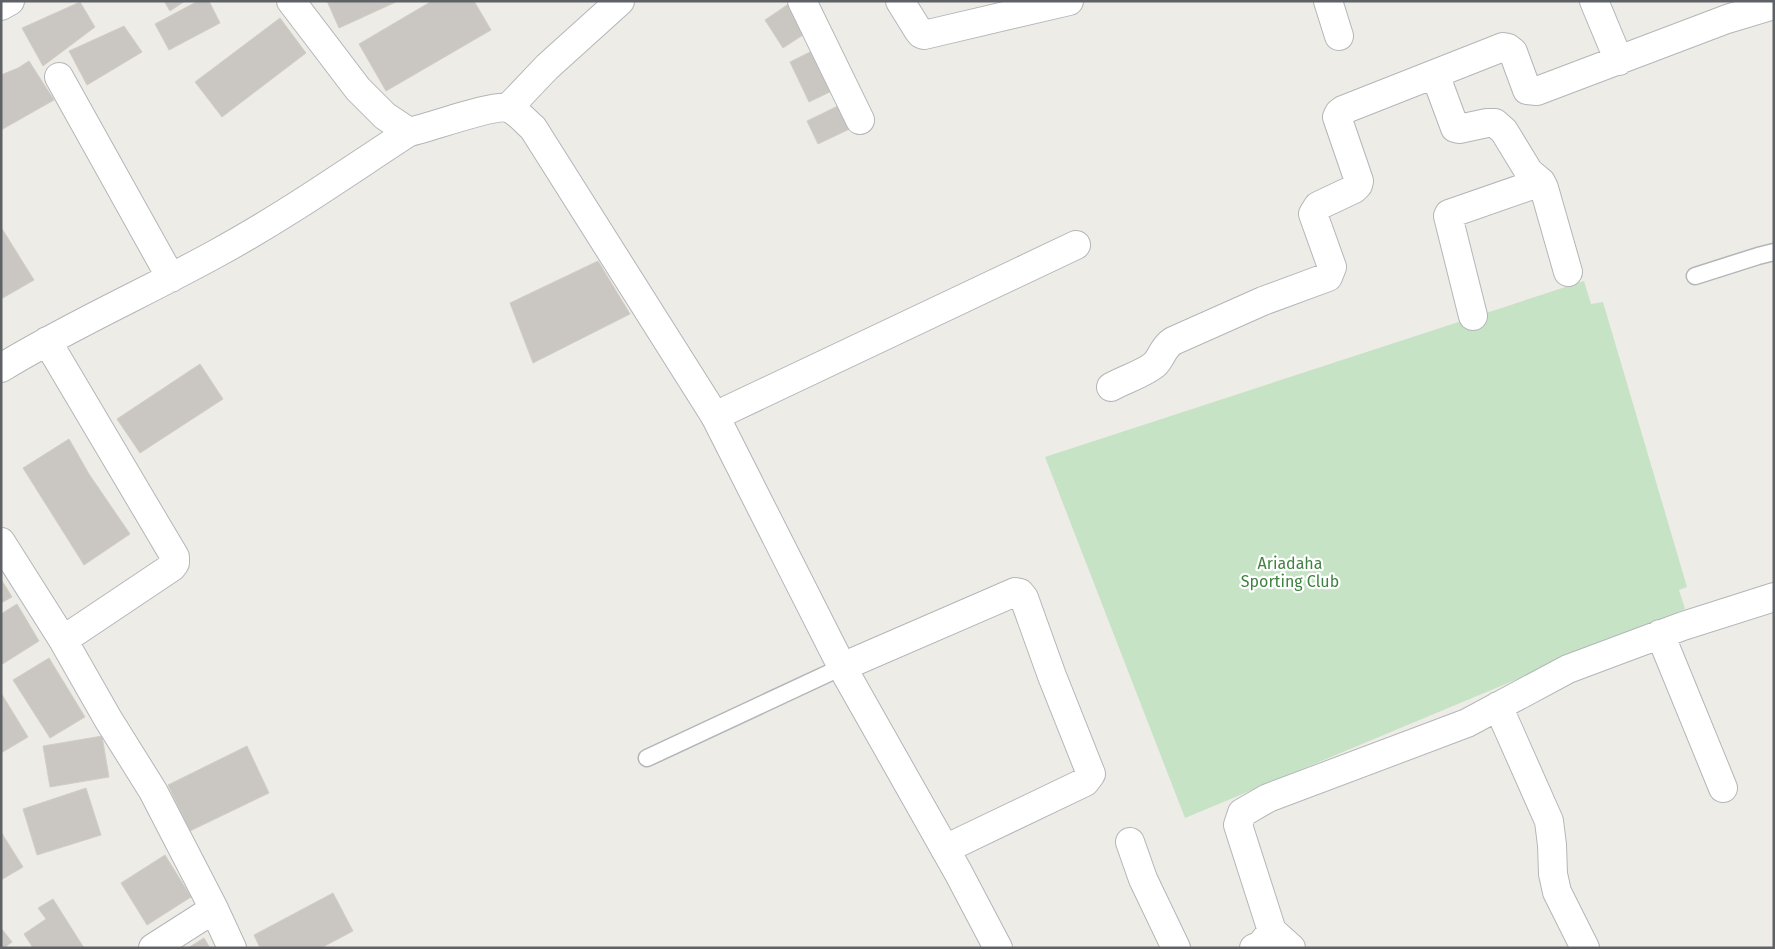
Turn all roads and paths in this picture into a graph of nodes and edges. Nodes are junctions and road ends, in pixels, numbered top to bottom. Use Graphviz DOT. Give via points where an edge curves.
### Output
graph roads {
  1 [pos="10,1"];
  2 [pos="291,1"];
  3 [pos="802,1"];
  4 [pos="900,1"];
  5 [pos="1070,1"];
  6 [pos="1328,1"];
  7 [pos="1594,1"];
  8 [pos="608,5"];
  9 [pos="1774,5"];
  10 [pos="1,6"];
  11 [pos="1339,36"];
  12 [pos="1619,61"];
  13 [pos="1435,74"];
  14 [pos="59,77"];
  15 [pos="508,108"];
  16 [pos="860,120"];
  17 [pos="409,132"];
  18 [pos="1541,182"];
  19 [pos="1076,245"];
  20 [pos="1774,252"];
  21 [pos="1568,272"];
  22 [pos="1695,276"];
  23 [pos="171,278"];
  24 [pos="1473,316"];
  25 [pos="47,341"];
  26 [pos="2,366"];
  27 [pos="1111,387"];
  28 [pos="715,416"];
  29 [pos="1,542"];
  30 [pos="1774,597"];
  31 [pos="1660,634"];
  32 [pos="63,640"];
  33 [pos="842,667"];
  34 [pos="1498,706"];
  35 [pos="647,758"];
  36 [pos="1723,788"];
  37 [pos="1130,842"];
  38 [pos="945,850"];
  39 [pos="214,909"];
  40 [pos="1273,942"];
  41 [pos="153,948"];
  42 [pos="232,948"];
  43 [pos="998,948"];
  44 [pos="1176,948"];
  45 [pos="1585,948"];
  1 -- 10 [label="street"];
  2 -- 17 [label="street" via="358,89 385,116"];
  3 -- 16 [label="street"];
  4 -- 5 [label="street" via="924,35"];
  6 -- 11 [label="street"];
  7 -- 12 [label="street"];
  8 -- 15 [label="street"];
  9 -- 12 [label="street" via="1727,19"];
  12 -- 13 [label="street" via="1530,92 1513,52 1503,47"];
  13 -- 18 [label="street" via="1455,128 1495,123 1504,131 1529,172"];
  13 -- 27 [label="street" via="1339,113 1337,118 1358,185 1318,206 1313,214 1332,267 1328,277 1173,340 1153,366"];
  14 -- 23 [label="street"];
  15 -- 17 [label="street" via="491,108"];
  15 -- 28 [label="street" via="533,128"];
  17 -- 23 [label="street" via="222,251"];
  18 -- 21 [label="street"];
  18 -- 24 [label="street" via="1449,214"];
  19 -- 28 [label="street"];
  20 -- 22 [label="lane"];
  23 -- 25 [label="street"];
  25 -- 26 [label="street"];
  25 -- 32 [label="street" via="175,558 172,567"];
  28 -- 33 [label="street"];
  29 -- 32 [label="street"];
  30 -- 31 [label="street"];
  31 -- 34 [label="street" via="1568,669"];
  31 -- 36 [label="street"];
  32 -- 39 [label="street" via="153,791"];
  33 -- 35 [label="lane"];
  33 -- 38 [label="street"];
  33 -- 38 [label="street" via="1015,592 1024,598 1091,774 1085,782"];
  34 -- 40 [label="street" via="1467,723 1268,798 1242,813 1238,825"];
  34 -- 45 [label="street" via="1548,821 1557,892"];
  37 -- 44 [label="street" via="1143,879"];
  38 -- 43 [label="street"];
  39 -- 41 [label="street"];
  39 -- 42 [label="street"];
}
